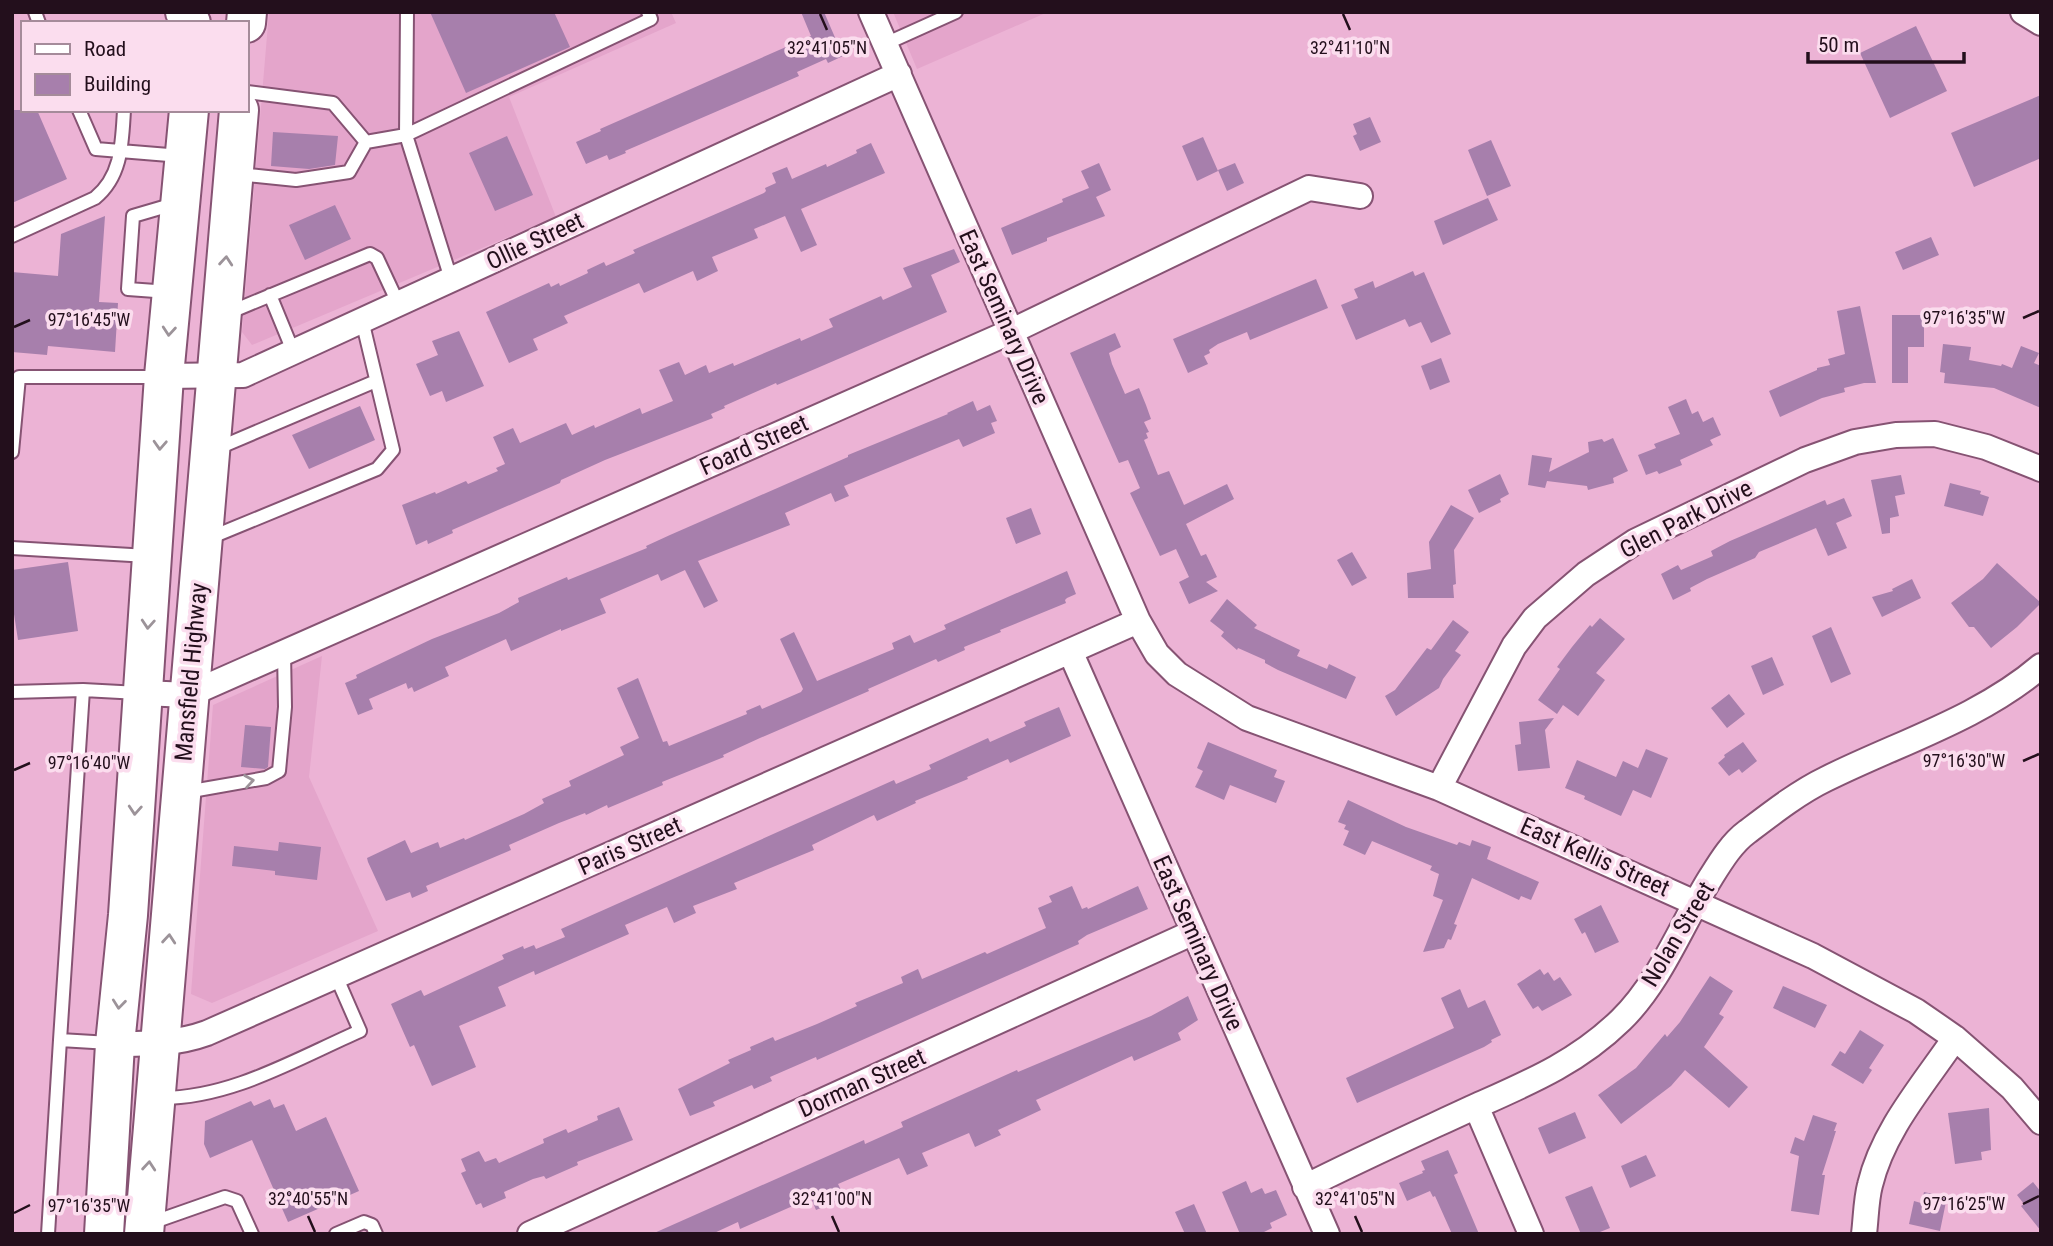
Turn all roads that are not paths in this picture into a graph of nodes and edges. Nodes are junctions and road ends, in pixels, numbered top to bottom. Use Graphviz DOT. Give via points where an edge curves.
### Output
graph roads {
  1 [pos="407,12"];
  2 [pos="648,12"];
  3 [pos="871,12"];
  4 [pos="956,12"];
  5 [pos="2023,12"];
  6 [pos="2041,23"];
  7 [pos="885,44"];
  8 [pos="899,74"];
  9 [pos="248,92"];
  10 [pos="80,112"];
  11 [pos="124,112"];
  12 [pos="189,112"];
  13 [pos="239,112"];
  14 [pos="406,135"];
  15 [pos="366,142"];
  16 [pos="121,152"];
  17 [pos="185,156"];
  18 [pos="233,174"];
  19 [pos="1360,196"];
  20 [pos="12,236"];
  21 [pos="451,279"];
  22 [pos="270,296"];
  23 [pos="398,303"];
  24 [pos="221,316"];
  25 [pos="362,320"];
  26 [pos="1010,332"];
  27 [pos="293,351"];
  28 [pos="164,376"];
  29 [pos="216,377"];
  30 [pos="376,381"];
  31 [pos="12,452"];
  32 [pos="209,452"];
  33 [pos="2041,469"];
  34 [pos="202,541"];
  35 [pos="12,548"];
  36 [pos="153,556"];
  37 [pos="1138,621"];
  38 [pos="1070,651"];
  39 [pos="284,652"];
  40 [pos="2041,666"];
  41 [pos="83,690"];
  42 [pos="12,692"];
  43 [pos="143,693"];
  44 [pos="188,695"];
  45 [pos="1439,788"];
  46 [pos="182,792"];
  47 [pos="1696,902"];
  48 [pos="1194,932"];
  49 [pos="336,976"];
  50 [pos="1955,1038"];
  51 [pos="60,1041"];
  52 [pos="115,1044"];
  53 [pos="159,1044"];
  54 [pos="155,1098"];
  55 [pos="1476,1107"];
  56 [pos="2041,1122"];
  57 [pos="1305,1187"];
  58 [pos="144,1230"];
  59 [pos="48,1234"];
  60 [pos="104,1234"];
  61 [pos="251,1234"];
  62 [pos="336,1234"];
  63 [pos="376,1234"];
  64 [pos="530,1234"];
  65 [pos="1327,1234"];
  66 [pos="1531,1234"];
  67 [pos="1864,1234"];
  1 -- 14 [label="lane"];
  2 -- 14 [label="lane" via="651,19"];
  3 -- 7 [label="street, East Seminary Drive"];
  4 -- 7 [label="lane"];
  5 -- 6 [label="street"];
  7 -- 8 [label="street, East Seminary Drive"];
  8 -- 21 [label="street, Ollie Street"];
  8 -- 26 [label="street, East Seminary Drive"];
  9 -- 15 [label="lane" via="333,103"];
  10 -- 16 [label="lane" via="96,149"];
  11 -- 16 [label="lane"];
  12 -- 17 [label="main road, Mansfield Highway"];
  13 -- 18 [label="main road, Mansfield Highway"];
  14 -- 15 [label="lane"];
  14 -- 21 [label="lane"];
  15 -- 18 [label="lane" via="349,173 296,180"];
  16 -- 17 [label="lane"];
  16 -- 20 [label="lane" via="107,189"];
  17 -- 28 [label="main road, Mansfield Highway, one-way"];
  24 -- 18 [label="main road, Mansfield Highway, one-way"];
  19 -- 26 [label="street, Foard Street" via="1309,188"];
  21 -- 23 [label="street, Ollie Street"];
  22 -- 23 [label="lane" via="370,254 377,258"];
  22 -- 24 [label="lane"];
  22 -- 27 [label="lane"];
  23 -- 25 [label="street, Ollie Street"];
  24 -- 29 [label="main road, Mansfield Highway"];
  25 -- 27 [label="street, Ollie Street"];
  25 -- 30 [label="lane"];
  26 -- 37 [label="street, East Seminary Drive"];
  26 -- 39 [label="street, Foard Street"];
  27 -- 29 [label="street, Ollie Street" via="243,375"];
  28 -- 29 [label="street, Ollie Street"];
  28 -- 31 [label="lane" via="19,377"];
  28 -- 36 [label="main road, Mansfield Highway, one-way"];
  29 -- 32 [label="main road, Mansfield Highway"];
  30 -- 32 [label="lane"];
  30 -- 34 [label="lane" via="393,450 377,469"];
  32 -- 34 [label="main road, Mansfield Highway"];
  33 -- 45 [label="street, Glen Park Drive" via="1986,447 1935,434 1869,439 1805,460 1636,541 1586,574 1535,618 1514,646"];
  34 -- 44 [label="main road, Mansfield Highway"];
  35 -- 36 [label="lane"];
  36 -- 43 [label="main road, Mansfield Highway, one-way"];
  37 -- 38 [label="street, Paris Street"];
  37 -- 45 [label="street, East Kellis Street" via="1157,653 1177,674 1247,718"];
  38 -- 48 [label="street, East Seminary Drive"];
  38 -- 49 [label="street, Paris Street"];
  39 -- 44 [label="street, Foard Street"];
  46 -- 39 [label="lane, one-way" via="266,778 279,771"];
  40 -- 47 [label="street, Nolan Street" via="1979,709 1823,780 1793,800 1744,834 1724,856"];
  41 -- 42 [label="lane"];
  41 -- 43 [label="lane"];
  41 -- 51 [label="lane"];
  43 -- 44 [label="street, Foard Street"];
  43 -- 52 [label="main road, Mansfield Highway, one-way"];
  44 -- 46 [label="main road, Mansfield Highway"];
  45 -- 47 [label="street, East Kellis Street"];
  53 -- 46 [label="main road, Mansfield Highway, one-way"];
  47 -- 50 [label="street, East Kellis Street" via="1813,956 1916,1011"];
  47 -- 55 [label="street, Nolan Street" via="1657,973 1623,1018 1590,1048 1548,1074"];
  48 -- 57 [label="street, East Seminary Drive"];
  48 -- 64 [label="street, Dorman Street"];
  49 -- 53 [label="street, Paris Street" via="207,1033"];
  49 -- 54 [label="lane" via="360,1031 221,1091 190,1098"];
  50 -- 56 [label="street, East Kellis Street" via="2012,1088"];
  50 -- 67 [label="street" via="1895,1126 1878,1160 1869,1186"];
  51 -- 52 [label="lane"];
  51 -- 59 [label="lane"];
  52 -- 53 [label="street, Paris Street"];
  52 -- 60 [label="main road, Mansfield Highway"];
  53 -- 54 [label="main road, Mansfield Highway"];
  58 -- 54 [label="main road, Mansfield Highway, one-way"];
  55 -- 57 [label="street, Nolan Street"];
  55 -- 66 [label="street"];
  57 -- 65 [label="street, East Seminary Drive"];
  58 -- 61 [label="lane" via="225,1198 237,1201"];
  62 -- 63 [label="lane" via="364,1222 372,1225"];
}
